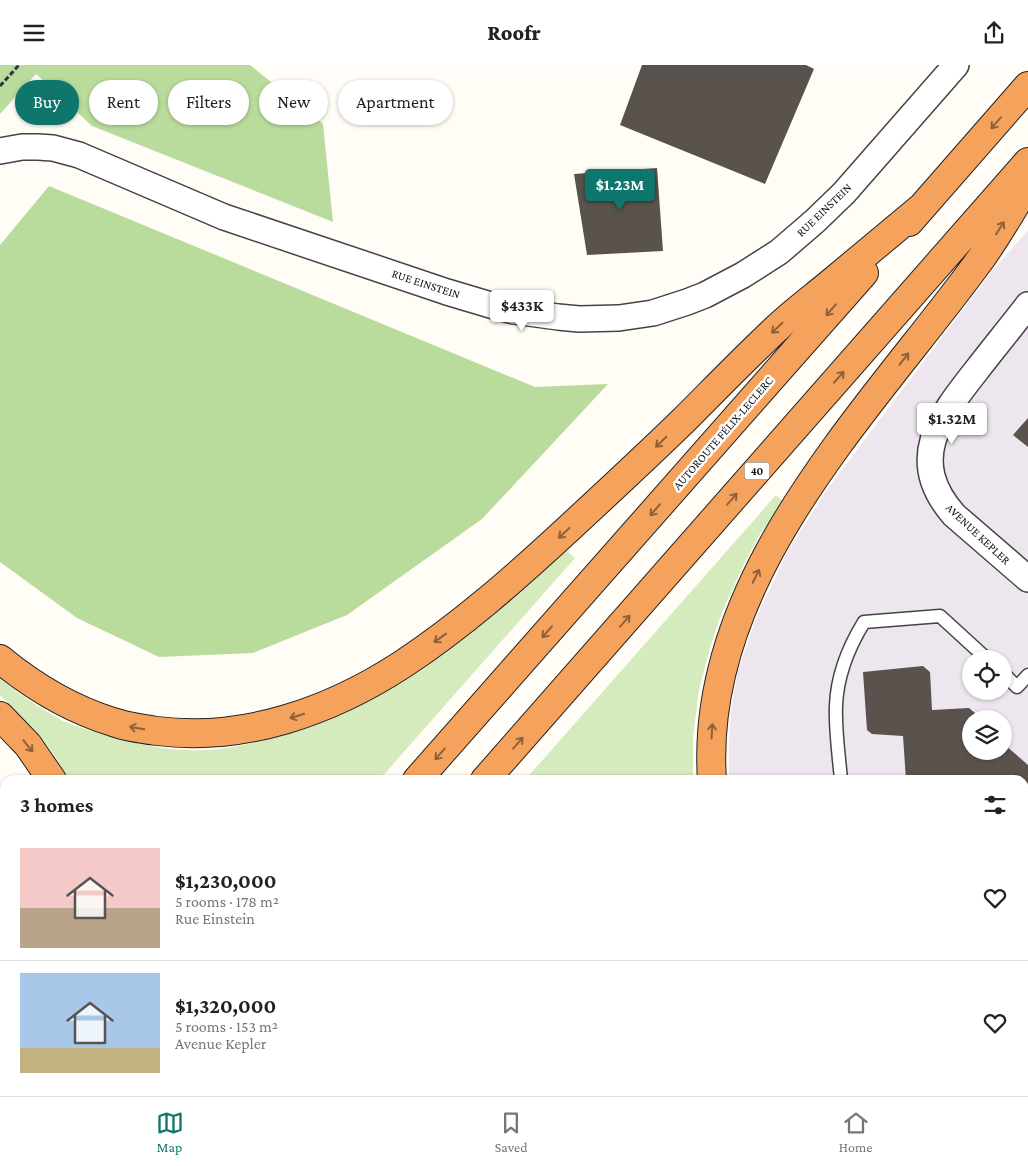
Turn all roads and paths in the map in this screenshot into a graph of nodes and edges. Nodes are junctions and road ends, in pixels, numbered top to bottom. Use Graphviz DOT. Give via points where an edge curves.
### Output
graph roads {
  1 [pos="19,65"];
  2 [pos="956,65"];
  3 [pos="0,86"];
  4 [pos="1028,86"];
  5 [pos="0,151"];
  6 [pos="1028,162"];
  7 [pos="1028,184"];
  8 [pos="922,207"];
  9 [pos="1028,305"];
  10 [pos="1028,579"];
  11 [pos="977,650"];
  12 [pos="0,659"];
  13 [pos="1028,675"];
  14 [pos="1012,681"];
  15 [pos="0,716"];
  16 [pos="49,775"];
  17 [pos="421,775"];
  18 [pos="490,775"];
  19 [pos="711,775"];
  20 [pos="841,775"];
  1 -- 3 [label="path"];
  2 -- 5 [label="street, RUE EINSTEIN" via="844,193 779,252 696,298 653,313 618,318 558,317 494,306 224,217 79,155 38,147"];
  4 -- 8 [label="highway, AUTOROUTE FÉLIX-LECLERC, one-way"];
  18 -- 6 [label="highway, 40, one-way"];
  19 -- 7 [label="highway, one-way" via="713,712 718,685 733,632 754,579 814,478 978,262"];
  8 -- 12 [label="highway, one-way" via="780,325 644,459 494,595 426,648 353,693 274,723 199,733 164,732 114,723 72,706 33,685"];
  8 -- 17 [label="highway, AUTOROUTE FÉLIX-LECLERC, one-way"];
  9 -- 10 [label="street, AVENUE KEPLER" via="945,413 936,429 930,456 934,482 945,504"];
  11 -- 20 [label="lane" via="940,616 864,622 841,669 838,687 836,727"];
  13 -- 14 [label="lane" via="1018,687"];
  15 -- 16 [label="highway, one-way" via="28,745"];
}
